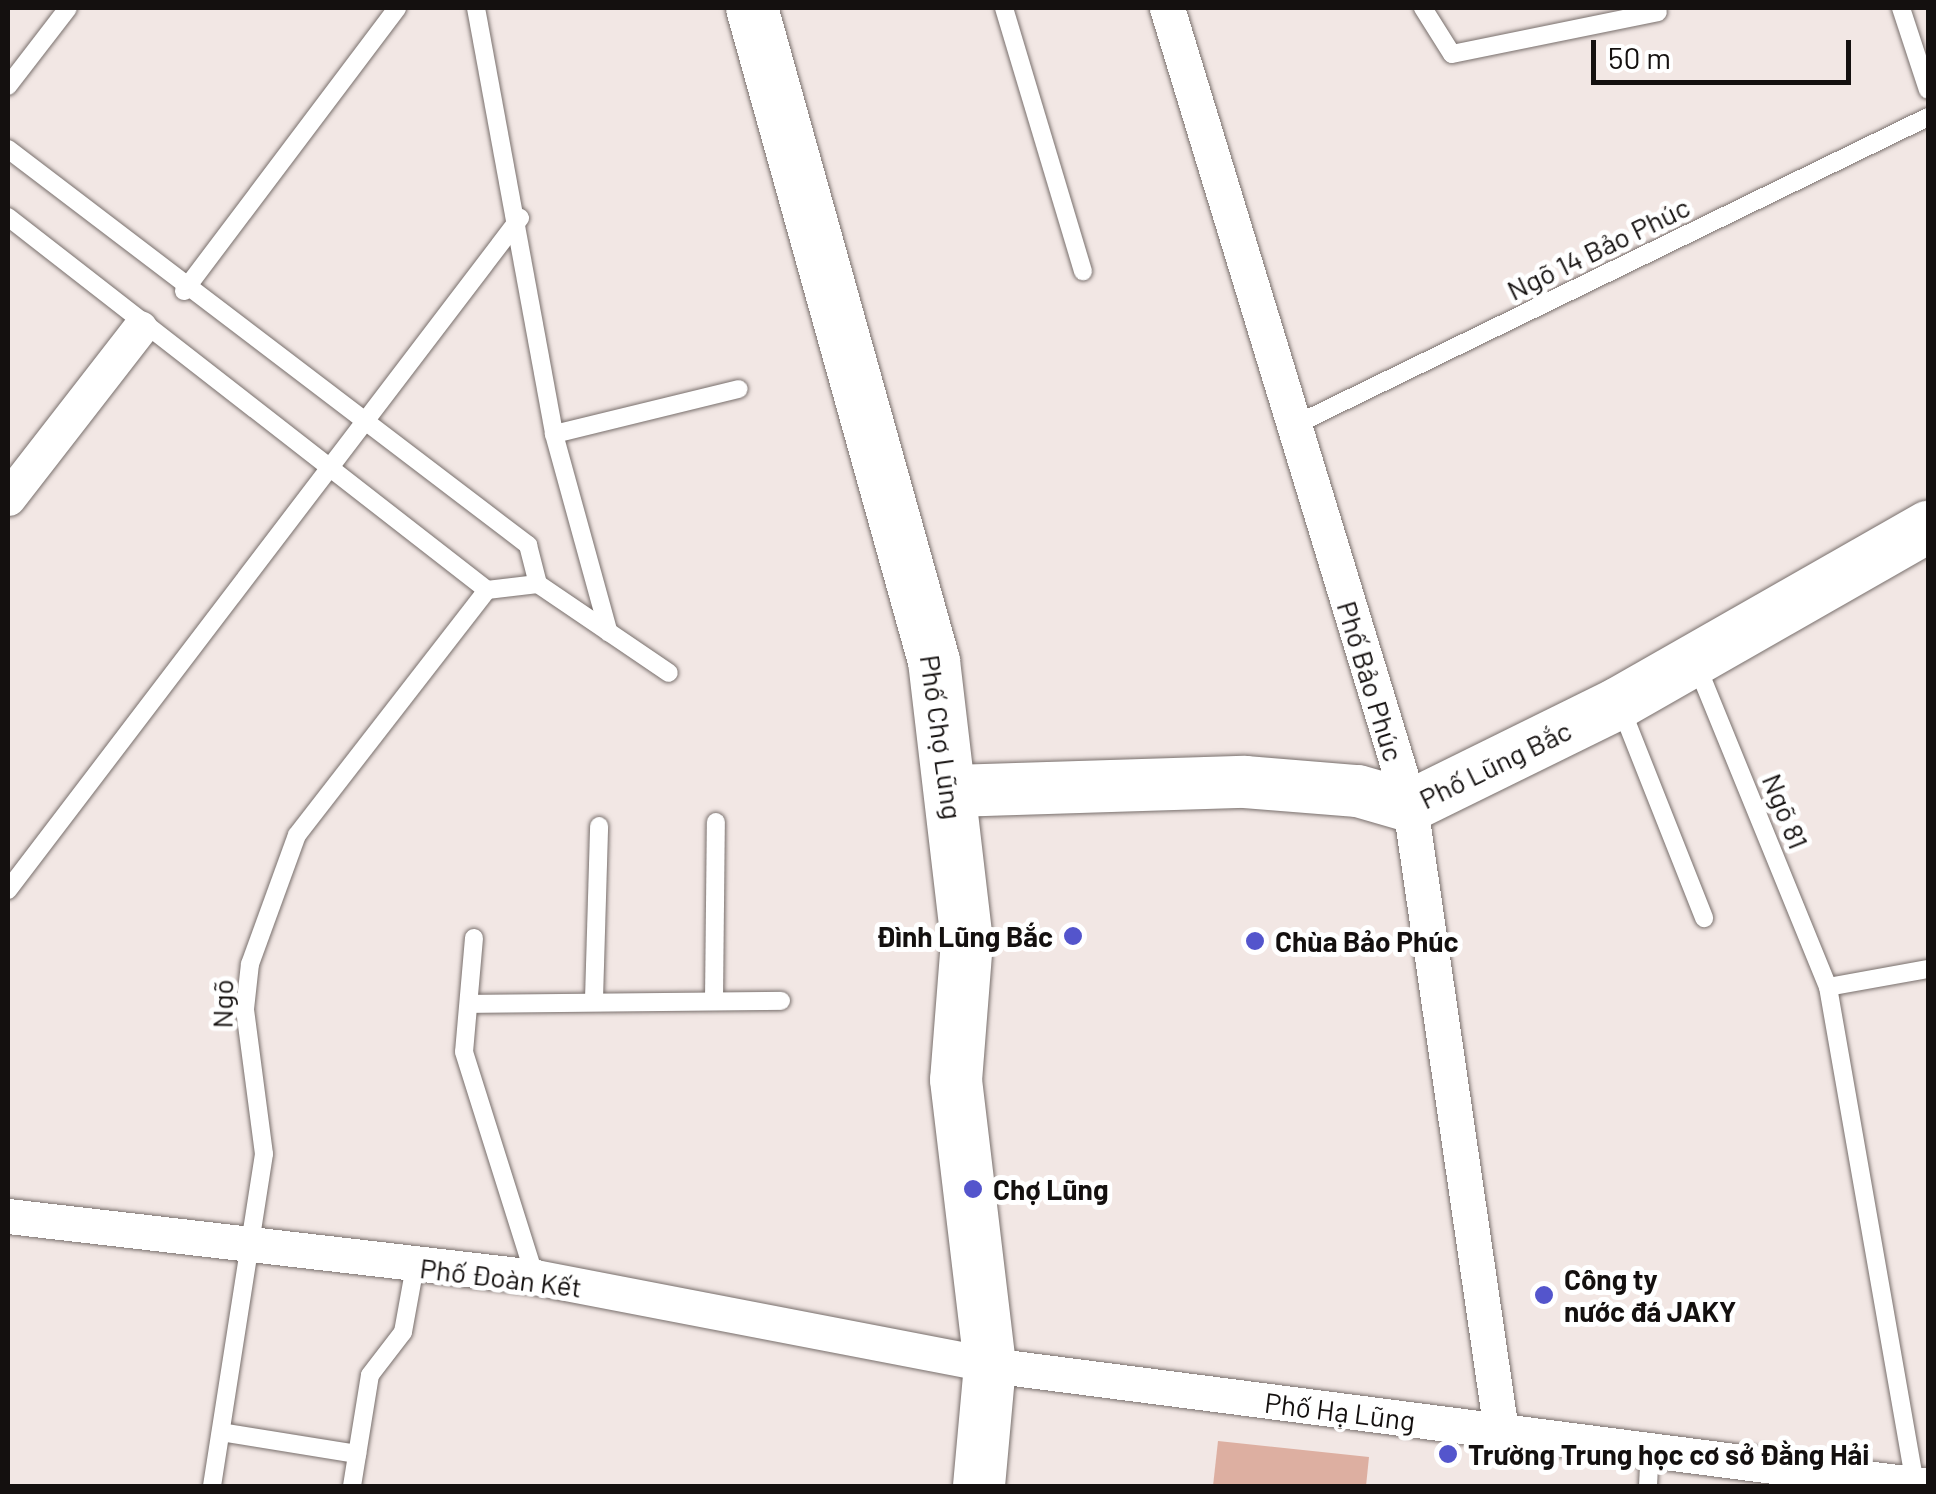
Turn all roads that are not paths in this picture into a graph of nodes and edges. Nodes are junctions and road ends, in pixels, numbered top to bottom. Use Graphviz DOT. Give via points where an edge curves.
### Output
graph roads {
  1 [pos="68,8"];
  2 [pos="397,8"];
  3 [pos="476,8"];
  4 [pos="752,8"];
  5 [pos="1004,8"];
  6 [pos="1167,8"];
  7 [pos="1424,8"];
  8 [pos="1901,8"];
  9 [pos="1659,9"];
  10 [pos="8,86"];
  11 [pos="1928,90"];
  12 [pos="1928,117"];
  13 [pos="8,149"];
  14 [pos="8,218"];
  15 [pos="520,218"];
  16 [pos="1083,271"];
  17 [pos="184,290"];
  18 [pos="140,328"];
  19 [pos="739,389"];
  20 [pos="369,422"];
  21 [pos="1291,428"];
  22 [pos="554,434"];
  23 [pos="332,468"];
  24 [pos="8,498"];
  25 [pos="1928,527"];
  26 [pos="538,584"];
  27 [pos="487,590"];
  28 [pos="609,633"];
  29 [pos="1693,657"];
  30 [pos="669,673"];
  31 [pos="1619,703"];
  32 [pos="952,792"];
  33 [pos="1410,806"];
  34 [pos="716,822"];
  35 [pos="599,826"];
  36 [pos="8,890"];
  37 [pos="1704,918"];
  38 [pos="474,938"];
  39 [pos="1928,969"];
  40 [pos="1828,987"];
  41 [pos="594,999"];
  42 [pos="714,1000"];
  43 [pos="780,1001"];
  44 [pos="468,1004"];
  45 [pos="8,1216"];
  46 [pos="252,1240"];
  47 [pos="416,1266"];
  48 [pos="535,1278"];
  49 [pos="990,1365"];
  50 [pos="221,1432"];
  51 [pos="1501,1432"];
  52 [pos="1650,1446"];
  53 [pos="357,1454"];
  54 [pos="1922,1485"];
  55 [pos="212,1486"];
  56 [pos="352,1486"];
  57 [pos="979,1486"];
  58 [pos="1648,1486"];
  1 -- 10 [label="lane"];
  2 -- 17 [label="lane"];
  3 -- 15 [label="lane"];
  4 -- 32 [label="street, Phố Chợ Lũng" via="934,661"];
  5 -- 16 [label="lane"];
  6 -- 21 [label="street, Phố Bảo Phúc"];
  7 -- 9 [label="lane" via="1438,42 1452,54"];
  8 -- 11 [label="lane"];
  12 -- 21 [label="lane, Ngõ 14 Bảo Phúc"];
  13 -- 17 [label="lane"];
  14 -- 18 [label="lane"];
  15 -- 20 [label="lane"];
  15 -- 22 [label="lane"];
  17 -- 20 [label="lane"];
  18 -- 23 [label="lane"];
  18 -- 24 [label="street"];
  19 -- 22 [label="lane"];
  20 -- 23 [label="lane"];
  20 -- 26 [label="lane" via="528,545"];
  21 -- 33 [label="street, Phố Bảo Phúc"];
  22 -- 28 [label="lane"];
  23 -- 27 [label="lane"];
  23 -- 36 [label="lane"];
  25 -- 29 [label="street, Phố Lũng Bắc"];
  26 -- 27 [label="lane"];
  26 -- 28 [label="lane"];
  27 -- 46 [label="lane, Ngõ" via="296,835 250,964 245,1009 264,1154"];
  28 -- 30 [label="lane"];
  29 -- 31 [label="street, Phố Lũng Bắc"];
  29 -- 40 [label="lane, Ngõ 81"];
  31 -- 33 [label="street, Phố Lũng Bắc"];
  31 -- 37 [label="lane"];
  32 -- 33 [label="street, Phố Lũng Bắc" via="1245,782 1358,791"];
  32 -- 49 [label="street, Phố Chợ Lũng" via="966,941 956,1080"];
  33 -- 51 [label="street, Phố Bảo Phúc"];
  34 -- 42 [label="lane"];
  35 -- 41 [label="lane"];
  38 -- 44 [label="lane"];
  39 -- 40 [label="lane"];
  40 -- 54 [label="lane, Ngõ 81"];
  41 -- 42 [label="lane"];
  41 -- 44 [label="lane"];
  42 -- 43 [label="lane"];
  44 -- 48 [label="lane" via="464,1052"];
  45 -- 46 [label="street, Phố Đoàn Kết"];
  46 -- 47 [label="street, Phố Đoàn Kết"];
  46 -- 50 [label="lane, Ngõ"];
  47 -- 48 [label="street, Phố Đoàn Kết"];
  47 -- 53 [label="lane" via="403,1332 370,1376"];
  48 -- 49 [label="street, Phố Đoàn Kết"];
  49 -- 51 [label="street, Phố Hạ Lũng"];
  49 -- 57 [label="street, Phố Chợ Lũng"];
  50 -- 53 [label="lane"];
  50 -- 55 [label="lane, Ngõ"];
  51 -- 52 [label="street, Phố Hạ Lũng"];
  52 -- 54 [label="street, Phố Hạ Lũng"];
  52 -- 58 [label="lane"];
  53 -- 56 [label="lane"];
}
